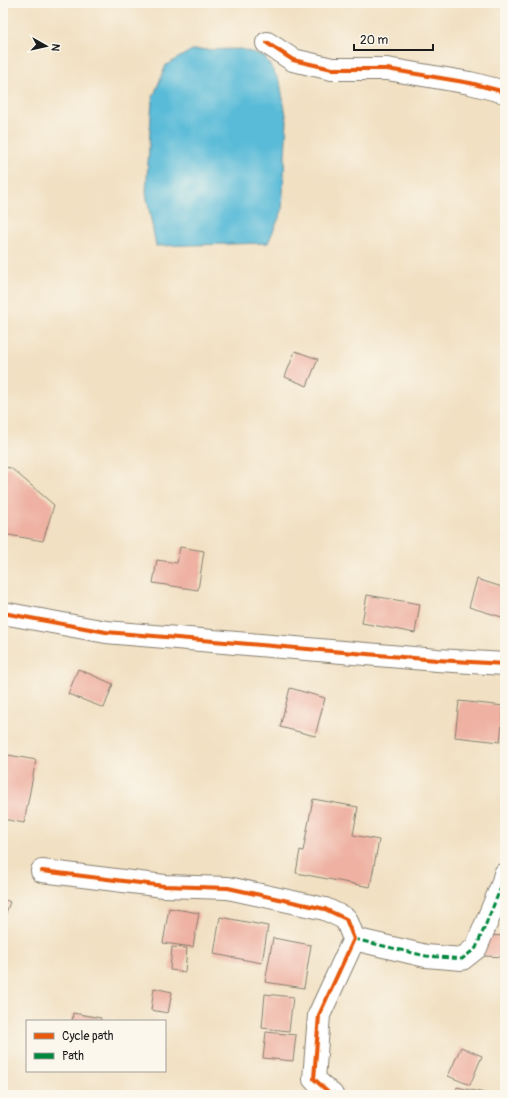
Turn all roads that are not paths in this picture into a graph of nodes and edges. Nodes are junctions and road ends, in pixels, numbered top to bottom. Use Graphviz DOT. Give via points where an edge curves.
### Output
graph roads {
  1 [pos="267,43"];
  2 [pos="505,92"];
  3 [pos="3,612"];
  4 [pos="505,664"];
  5 [pos="42,871"];
  6 [pos="505,874"];
  7 [pos="354,939"];
  8 [pos="332,1095"];
  1 -- 2 [label="street" via="294,60 332,69 387,69 470,83"];
  3 -- 4 [label="street" via="106,632"];
  5 -- 7 [label="street" via="164,886 228,888 325,908 346,919"];
  6 -- 7 [label="street" via="476,948 462,959 426,956"];
  7 -- 8 [label="street" via="319,1015 314,1079"];
}
